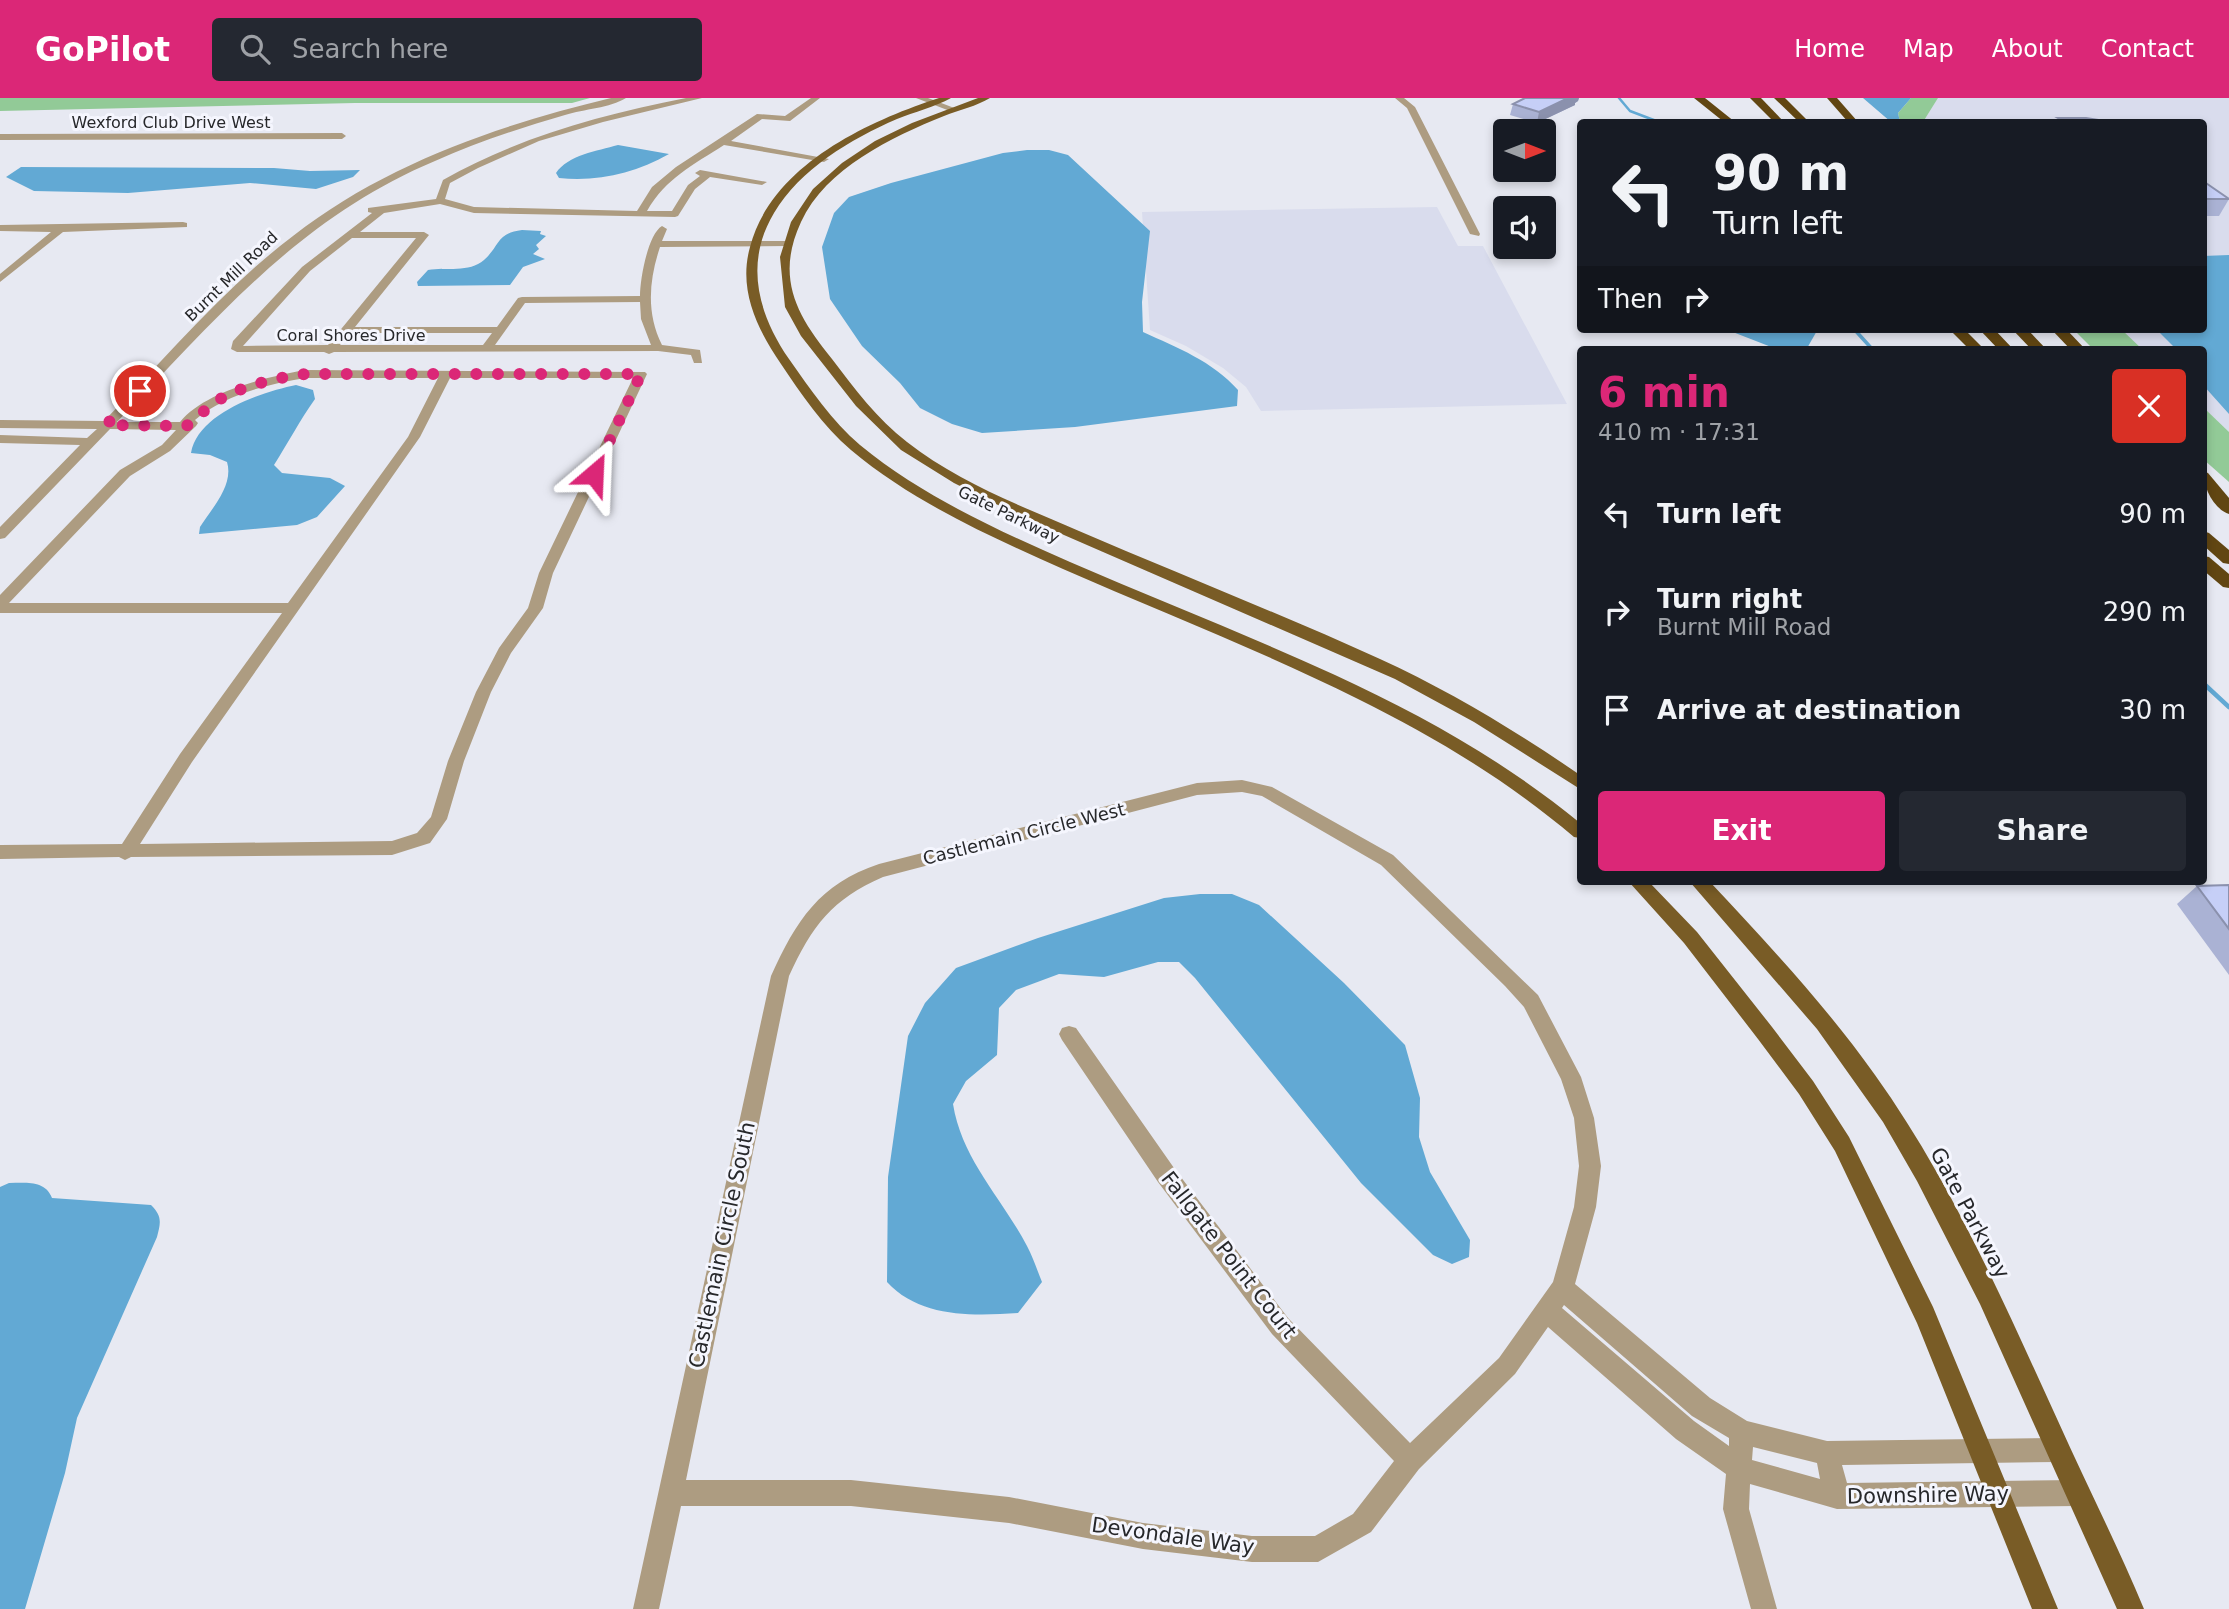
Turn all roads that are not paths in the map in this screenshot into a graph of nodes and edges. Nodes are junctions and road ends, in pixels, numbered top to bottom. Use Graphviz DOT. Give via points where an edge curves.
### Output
graph roads {
  1 [pos="622,98"];
  2 [pos="698,98"];
  3 [pos="816,98"];
  4 [pos="920,98"];
  5 [pos="986,98"];
  6 [pos="1399,98"];
  7 [pos="1701,98"];
  8 [pos="1755,98"];
  9 [pos="1779,98"];
  10 [pos="1832,99"];
  11 [pos="933,102"];
  12 [pos="1412,102"];
  13 [pos="950,104"];
  14 [pos="1727,119"];
  15 [pos="1776,119"];
  16 [pos="1801,119"];
  17 [pos="1850,119"];
  18 [pos="342,136"];
  19 [pos="0,137"];
  20 [pos="723,142"];
  21 [pos="824,159"];
  22 [pos="680,169"];
  23 [pos="709,174"];
  24 [pos="762,183"];
  25 [pos="440,201"];
  26 [pos="344,206"];
  27 [pos="381,211"];
  28 [pos="640,214"];
  29 [pos="183,225"];
  30 [pos="0,228"];
  31 [pos="60,229"];
  32 [pos="662,229"];
  33 [pos="1475,234"];
  34 [pos="349,235"];
  35 [pos="755,243"];
  36 [pos="787,243"];
  37 [pos="655,244"];
  38 [pos="0,279"];
  39 [pos="645,299"];
  40 [pos="346,330"];
  41 [pos="499,330"];
  42 [pos="1960,333"];
  43 [pos="1990,333"];
  44 [pos="2022,333"];
  45 [pos="2062,333"];
  46 [pos="1975,346"];
  47 [pos="2003,346"];
  48 [pos="2036,346"];
  49 [pos="2075,346"];
  50 [pos="658,348"];
  51 [pos="486,349"];
  52 [pos="329,351"];
  53 [pos="698,361"];
  54 [pos="446,374"];
  55 [pos="0,424"];
  56 [pos="29,424"];
  57 [pos="106,425"];
  58 [pos="186,426"];
  59 [pos="176,436"];
  60 [pos="93,438"];
  61 [pos="6,439"];
  62 [pos="2207,481"];
  63 [pos="2207,503"];
  64 [pos="2229,509"];
  65 [pos="2229,522"];
  66 [pos="0,535"];
  67 [pos="2207,540"];
  68 [pos="2229,559"];
  69 [pos="2207,564"];
  70 [pos="2229,583"];
  71 [pos="0,606"];
  72 [pos="295,608"];
  73 [pos="1577,781"];
  74 [pos="1577,830"];
  75 [pos="0,852"];
  76 [pos="125,853"];
  77 [pos="1641,885"];
  78 [pos="1702,885"];
  79 [pos="832,896"];
  80 [pos="1069,1034"];
  81 [pos="1562,1287"];
  82 [pos="1546,1310"];
  83 [pos="1742,1432"];
  84 [pos="1980,1449"];
  85 [pos="2057,1450"];
  86 [pos="1827,1452"];
  87 [pos="1410,1460"];
  88 [pos="1741,1469"];
  89 [pos="669,1493"];
  90 [pos="2077,1493"];
  91 [pos="1997,1494"];
  92 [pos="1837,1496"];
  93 [pos="646,1609"];
  94 [pos="1764,1609"];
  95 [pos="2045,1609"];
  96 [pos="2131,1609"];
  1 -- 26 [label="street, Burnt Mill Road" via="494,135 426,162"];
  2 -- 25 [label="street" via="578,127 512,149 472,165 446,182"];
  3 -- 20 [label="street" via="787,119 760,116"];
  4 -- 11 [label="street"];
  5 -- 13 [label="main road, Gate Parkway"];
  6 -- 12 [label="street"];
  7 -- 14 [label="highway"];
  8 -- 15 [label="highway"];
  9 -- 16 [label="highway"];
  10 -- 17 [label="highway"];
  11 -- 13 [label="street"];
  11 -- 21 [label="main road, Gate Parkway" via="873,127"];
  12 -- 33 [label="street"];
  13 -- 36 [label="main road, Gate Parkway" via="841,167 808,203"];
  18 -- 19 [label="street, Wexford Club Drive West"];
  20 -- 21 [label="street"];
  20 -- 22 [label="street"];
  21 -- 35 [label="main road, Gate Parkway" via="782,195"];
  22 -- 23 [label="street"];
  22 -- 28 [label="street" via="655,189"];
  23 -- 24 [label="street"];
  23 -- 28 [label="street" via="691,187 675,214"];
  25 -- 27 [label="street"];
  25 -- 28 [label="street" via="474,210"];
  26 -- 27 [label="street"];
  26 -- 57 [label="street, Burnt Mill Road" via="277,252"];
  27 -- 34 [label="street, Coral Shores Drive"];
  29 -- 31 [label="street"];
  30 -- 31 [label="street"];
  31 -- 38 [label="street"];
  32 -- 37 [label="street"];
  34 -- 40 [label="street" via="424,234"];
  34 -- 52 [label="street, Coral Shores Drive" via="306,269 237,343 237,349"];
  35 -- 36 [label="street"];
  35 -- 37 [label="street"];
  35 -- 74 [label="main road, Gate Parkway" via="752,296 773,345 852,445 909,487 1023,546 1362,694 1498,770"];
  36 -- 73 [label="main road, Gate Parkway" via="783,255 788,299 797,321 848,389 915,455 1007,504 1374,663 1460,705"];
  37 -- 39 [label="street"];
  39 -- 41 [label="street" via="522,300"];
  39 -- 50 [label="street"];
  40 -- 41 [label="street"];
  40 -- 52 [label="street"];
  41 -- 51 [label="street"];
  42 -- 46 [label="highway"];
  43 -- 47 [label="highway"];
  44 -- 48 [label="highway"];
  45 -- 49 [label="highway"];
  50 -- 51 [label="street, Coral Shores Drive"];
  50 -- 53 [label="street, Coral Shores Drive" via="695,352"];
  51 -- 52 [label="street, Coral Shores Drive"];
  54 -- 58 [label="street" via="305,374 265,381 209,406"];
  54 -- 72 [label="street" via="414,437"];
  54 -- 76 [label="street" via="641,374 546,573 541,599 530,621 504,652 478,706 448,797 427,835 392,848"];
  55 -- 56 [label="street"];
  56 -- 57 [label="street"];
  56 -- 61 [label="street"];
  57 -- 58 [label="street"];
  57 -- 60 [label="street, Burnt Mill Road"];
  58 -- 59 [label="street"];
  59 -- 60 [label="street"];
  59 -- 71 [label="street" via="149,461 125,473"];
  60 -- 61 [label="street"];
  60 -- 66 [label="street, Burnt Mill Road"];
  62 -- 64 [label="highway"];
  63 -- 65 [label="highway"];
  67 -- 68 [label="highway"];
  69 -- 70 [label="highway"];
  71 -- 72 [label="street"];
  72 -- 76 [label="street" via="186,758"];
  75 -- 76 [label="street"];
  77 -- 84 [label="main road" via="1704,954 1795,1072 1840,1142 1880,1218"];
  78 -- 85 [label="main road, Gate Parkway" via="1826,1024 1889,1114 1956,1231"];
  79 -- 81 [label="street, Castlemain Circle West" via="879,871 1197,789 1242,786 1266,791 1387,860 1531,1001 1571,1077 1584,1118 1590,1166 1585,1207"];
  79 -- 89 [label="street, Castlemain Circle South" via="810,916 780,976"];
  80 -- 87 [label="street, Fallgate Point Court" via="1166,1175 1280,1326"];
  81 -- 82 [label="street, Devondale Way"];
  81 -- 83 [label="street" via="1701,1407"];
  82 -- 87 [label="street, Devondale Way" via="1507,1366"];
  82 -- 88 [label="street, Downshire Way" via="1685,1430"];
  83 -- 86 [label="street"];
  83 -- 88 [label="street"];
  84 -- 85 [label="street"];
  84 -- 86 [label="street"];
  84 -- 91 [label="main road"];
  85 -- 90 [label="main road, Gate Parkway"];
  86 -- 92 [label="street"];
  87 -- 89 [label="street, Devondale Way" via="1362,1523 1318,1549 1238,1547 1143,1536 1009,1510 850,1493"];
  88 -- 92 [label="street, Downshire Way"];
  88 -- 94 [label="street" via="1736,1509"];
  89 -- 93 [label="street, Castlemain Circle South"];
  90 -- 91 [label="street, Downshire Way"];
  90 -- 96 [label="main road, Gate Parkway"];
  91 -- 92 [label="street, Downshire Way"];
  91 -- 95 [label="main road"];
}
